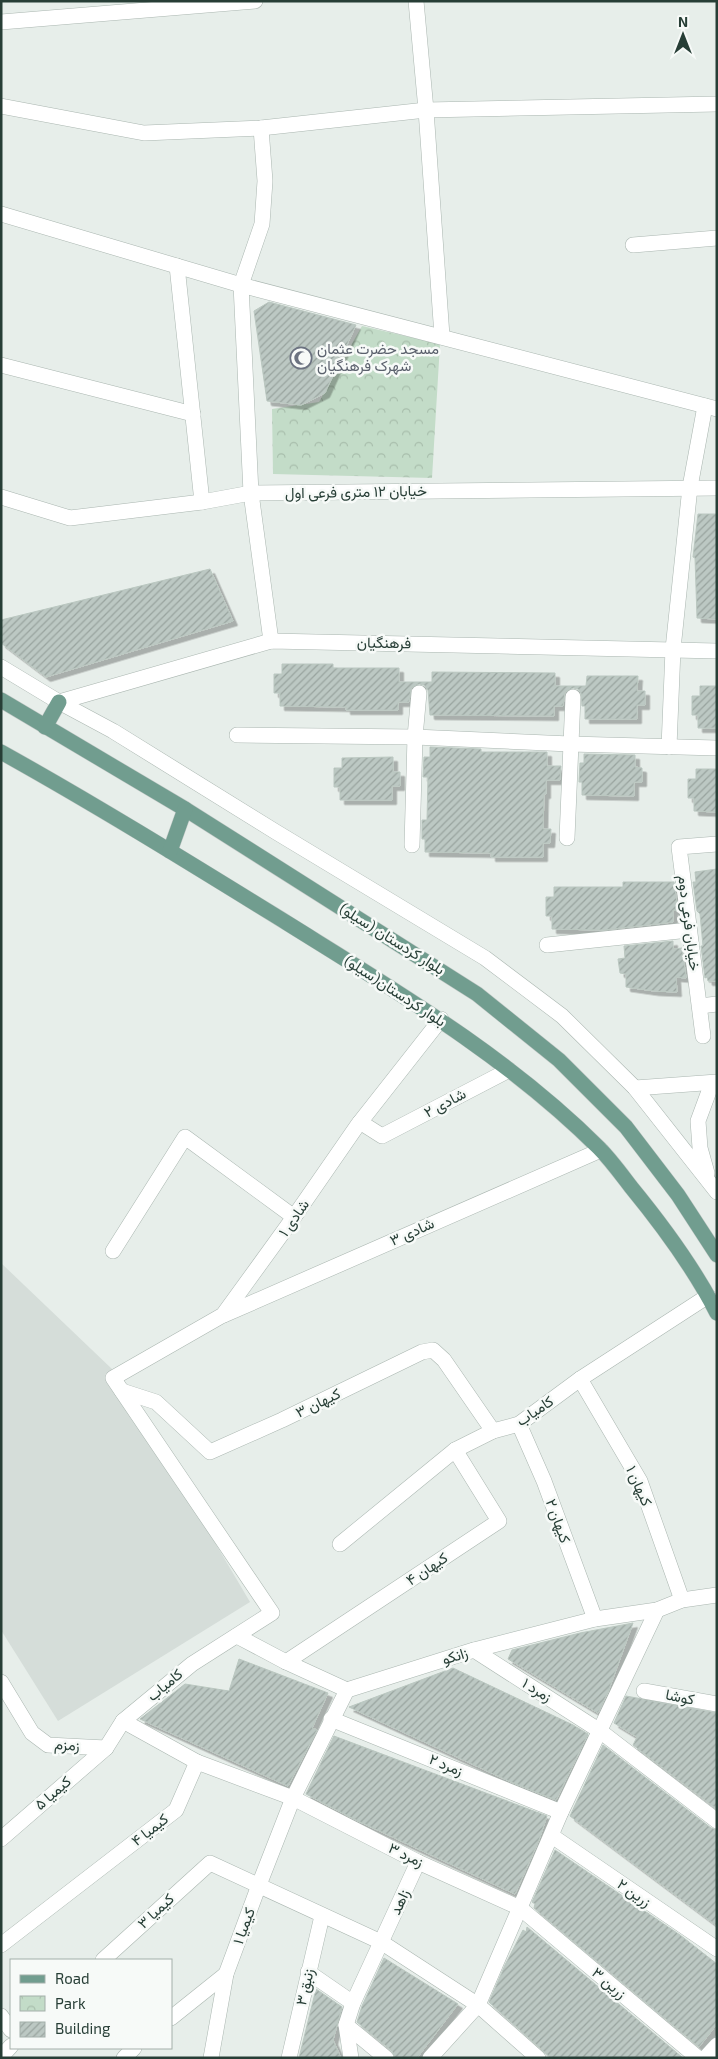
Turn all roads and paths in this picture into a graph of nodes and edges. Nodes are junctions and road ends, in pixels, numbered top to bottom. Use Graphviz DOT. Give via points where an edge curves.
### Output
graph roads {
  1 [pos="255,1"];
  2 [pos="416,1"];
  3 [pos="167,5"];
  4 [pos="1,22"];
  5 [pos="717,104"];
  6 [pos="1,106"];
  7 [pos="426,110"];
  8 [pos="260,128"];
  9 [pos="1,214"];
  10 [pos="717,238"];
  11 [pos="633,245"];
  12 [pos="177,266"];
  13 [pos="241,285"];
  14 [pos="442,336"];
  15 [pos="1,365"];
  16 [pos="711,407"];
  17 [pos="193,414"];
  18 [pos="690,487"];
  19 [pos="717,488"];
  20 [pos="251,493"];
  21 [pos="1,497"];
  22 [pos="202,502"];
  23 [pos="271,641"];
  24 [pos="673,649"];
  25 [pos="717,651"];
  26 [pos="1,668"];
  27 [pos="419,693"];
  28 [pos="573,697"];
  29 [pos="1,700"];
  30 [pos="59,702"];
  31 [pos="45,727"];
  32 [pos="237,735"];
  33 [pos="415,736"];
  34 [pos="570,744"];
  35 [pos="669,747"];
  36 [pos="717,748"];
  37 [pos="1,752"];
  38 [pos="185,809"];
  39 [pos="567,838"];
  40 [pos="717,844"];
  41 [pos="412,845"];
  42 [pos="170,851"];
  43 [pos="689,930"];
  44 [pos="547,945"];
  45 [pos="717,1004"];
  46 [pos="700,1006"];
  47 [pos="441,1019"];
  48 [pos="702,1036"];
  49 [pos="508,1070"];
  50 [pos="714,1083"];
  51 [pos="635,1088"];
  52 [pos="360,1122"];
  53 [pos="601,1150"];
  54 [pos="713,1186"];
  55 [pos="294,1217"];
  56 [pos="113,1251"];
  57 [pos="717,1255"];
  58 [pos="708,1296"];
  59 [pos="717,1314"];
  60 [pos="223,1315"];
  61 [pos="580,1379"];
  62 [pos="122,1392"];
  63 [pos="519,1424"];
  64 [pos="493,1431"];
  65 [pos="455,1450"];
  66 [pos="340,1544"];
  67 [pos="717,1595"];
  68 [pos="682,1600"];
  69 [pos="657,1610"];
  70 [pos="595,1619"];
  71 [pos="237,1636"];
  72 [pos="474,1650"];
  73 [pos="286,1662"];
  74 [pos="347,1690"];
  75 [pos="3,1691"];
  76 [pos="644,1691"];
  77 [pos="717,1704"];
  78 [pos="332,1719"];
  79 [pos="123,1720"];
  80 [pos="600,1730"];
  81 [pos="106,1748"];
  82 [pos="197,1762"];
  83 [pos="293,1798"];
  84 [pos="561,1812"];
  85 [pos="717,1821"];
  86 [pos="552,1836"];
  87 [pos="1,1839"];
  88 [pos="418,1862"];
  89 [pos="259,1885"];
  90 [pos="520,1908"];
  91 [pos="322,1916"];
  92 [pos="381,1942"];
  93 [pos="1,1945"];
  94 [pos="717,1949"];
  95 [pos="104,1959"];
  96 [pos="308,1972"];
  97 [pos="226,1974"];
  98 [pos="353,2003"];
  99 [pos="478,2005"];
  100 [pos="1,2016"];
  101 [pos="172,2017"];
  102 [pos="346,2025"];
  103 [pos="10,2029"];
  104 [pos="717,2045"];
  105 [pos="10,2047"];
  106 [pos="133,2049"];
  107 [pos="1,2057"];
  108 [pos="124,2058"];
  109 [pos="211,2058"];
  110 [pos="289,2058"];
  111 [pos="351,2058"];
  112 [pos="386,2058"];
  113 [pos="430,2058"];
  114 [pos="538,2058"];
  115 [pos="698,2058"];
  116 [pos="705,2058"];
  1 -- 3 [label="street"];
  2 -- 7 [label="street"];
  3 -- 4 [label="street"];
  5 -- 7 [label="street"];
  6 -- 8 [label="street" via="144,133"];
  7 -- 8 [label="street"];
  7 -- 14 [label="street"];
  8 -- 13 [label="street" via="265,181 262,224"];
  9 -- 12 [label="street"];
  10 -- 11 [label="street"];
  12 -- 13 [label="street"];
  12 -- 17 [label="street"];
  13 -- 14 [label="street"];
  13 -- 20 [label="street"];
  14 -- 16 [label="street"];
  15 -- 17 [label="street"];
  16 -- 18 [label="street"];
  17 -- 22 [label="street"];
  18 -- 19 [label="street, خیابان ۱۲ متری فرعی اول"];
  18 -- 20 [label="street, خیابان ۱۲ متری فرعی اول"];
  18 -- 24 [label="street"];
  20 -- 22 [label="street, خیابان ۱۲ متری فرعی اول"];
  20 -- 23 [label="street"];
  21 -- 22 [label="street, خیابان ۱۲ متری فرعی اول" via="70,518"];
  23 -- 24 [label="street, فرهنگیان"];
  23 -- 30 [label="street, فرهنگیان"];
  24 -- 25 [label="street, فرهنگیان"];
  24 -- 35 [label="street"];
  26 -- 30 [label="street"];
  27 -- 33 [label="street"];
  28 -- 34 [label="street"];
  29 -- 31 [label="main road, بلوار کردستان (سیلو)"];
  30 -- 31 [label="main road"];
  30 -- 51 [label="street" via="113,730 485,958 562,1016"];
  31 -- 38 [label="main road, بلوار کردستان (سیلو)"];
  32 -- 33 [label="street"];
  33 -- 34 [label="street"];
  33 -- 41 [label="street"];
  34 -- 35 [label="street"];
  34 -- 39 [label="street"];
  35 -- 36 [label="street"];
  37 -- 42 [label="main road, بلوار کردستان(سیلو)"];
  38 -- 42 [label="main road"];
  38 -- 57 [label="main road, بلوار کردستان (سیلو)" via="477,994 559,1060 626,1127 678,1195"];
  40 -- 43 [label="street, خیابان فرعی دوم" via="679,848"];
  42 -- 47 [label="main road, بلوار کردستان(سیلو)"];
  43 -- 44 [label="street"];
  43 -- 46 [label="street, خیابان فرعی دوم"];
  45 -- 46 [label="street"];
  46 -- 48 [label="street, خیابان فرعی دوم"];
  47 -- 49 [label="main road, بلوار کردستان(سیلو)"];
  47 -- 52 [label="street, شادی ۱"];
  49 -- 52 [label="street, شادی ۲" via="382,1136"];
  49 -- 53 [label="main road, بلوار کردستان(سیلو)"];
  50 -- 51 [label="street"];
  50 -- 54 [label="street" via="698,1121 700,1148"];
  51 -- 54 [label="street"];
  52 -- 55 [label="street, شادی ۱"];
  53 -- 58 [label="main road, بلوار کردستان(سیلو)" via="662,1224"];
  53 -- 60 [label="street, شادی ۳"];
  55 -- 56 [label="street" via="186,1137"];
  55 -- 60 [label="street, شادی ۱"];
  58 -- 59 [label="main road, بلوار کردستان(سیلو)"];
  58 -- 61 [label="street, کامیاب"];
  60 -- 62 [label="street, شادی ۱" via="114,1378"];
  61 -- 63 [label="street, کامیاب"];
  61 -- 68 [label="street, کیهان ۱" via="640,1481"];
  62 -- 64 [label="street, کیهان ۳" via="156,1402 210,1452 422,1352 433,1350 444,1360"];
  62 -- 71 [label="street, کامیاب" via="272,1613"];
  63 -- 64 [label="street, کامیاب"];
  63 -- 70 [label="street, کیهان ۲" via="544,1481"];
  64 -- 65 [label="street, کامیاب"];
  65 -- 66 [label="street, کامیاب"];
  65 -- 73 [label="street, کیهان ۴" via="499,1521"];
  67 -- 68 [label="street, زانکو"];
  68 -- 69 [label="street, زانکو"];
  69 -- 70 [label="street, زانکو"];
  69 -- 80 [label="street"];
  70 -- 72 [label="street, زانکو"];
  71 -- 73 [label="street"];
  71 -- 79 [label="street, کامیاب" via="192,1664"];
  72 -- 74 [label="street, زانکو"];
  72 -- 80 [label="street, زمرد ۱"];
  73 -- 74 [label="street"];
  74 -- 78 [label="street"];
  75 -- 81 [label="street, زمزم" via="32,1733 48,1745"];
  76 -- 77 [label="street, کوشا"];
  78 -- 83 [label="street"];
  78 -- 84 [label="street, زمرد ۲"];
  79 -- 81 [label="street, کامیاب"];
  79 -- 82 [label="street"];
  80 -- 84 [label="street"];
  80 -- 85 [label="street, زمرد ۱"];
  81 -- 87 [label="street, کیمیا ۵"];
  82 -- 83 [label="street"];
  82 -- 93 [label="street, کیمیا ۴" via="176,1810"];
  83 -- 88 [label="street, زمرد ۳"];
  83 -- 89 [label="street, کیمیا ۱"];
  84 -- 86 [label="street"];
  86 -- 90 [label="street"];
  86 -- 94 [label="street, زرین ۲"];
  88 -- 90 [label="street, زمرد ۳"];
  88 -- 92 [label="street, زاهد"];
  89 -- 91 [label="street"];
  89 -- 95 [label="street, کیمیا ۳" via="210,1862"];
  89 -- 97 [label="street, کیمیا ۱"];
  90 -- 99 [label="street"];
  90 -- 115 [label="street, زرین ۳"];
  91 -- 92 [label="street"];
  91 -- 96 [label="street, زنبق ۳"];
  92 -- 98 [label="street, زاهد"];
  92 -- 99 [label="street"];
  96 -- 98 [label="street"];
  96 -- 110 [label="street, زنبق ۳"];
  97 -- 101 [label="street"];
  97 -- 109 [label="street, کیمیا ۱"];
  98 -- 102 [label="street, زاهد"];
  99 -- 113 [label="street"];
  99 -- 114 [label="street"];
  100 -- 103 [label="street"];
  102 -- 111 [label="street"];
  102 -- 112 [label="street"];
  104 -- 116 [label="street"];
  105 -- 107 [label="street"];
  106 -- 108 [label="street"];
}
